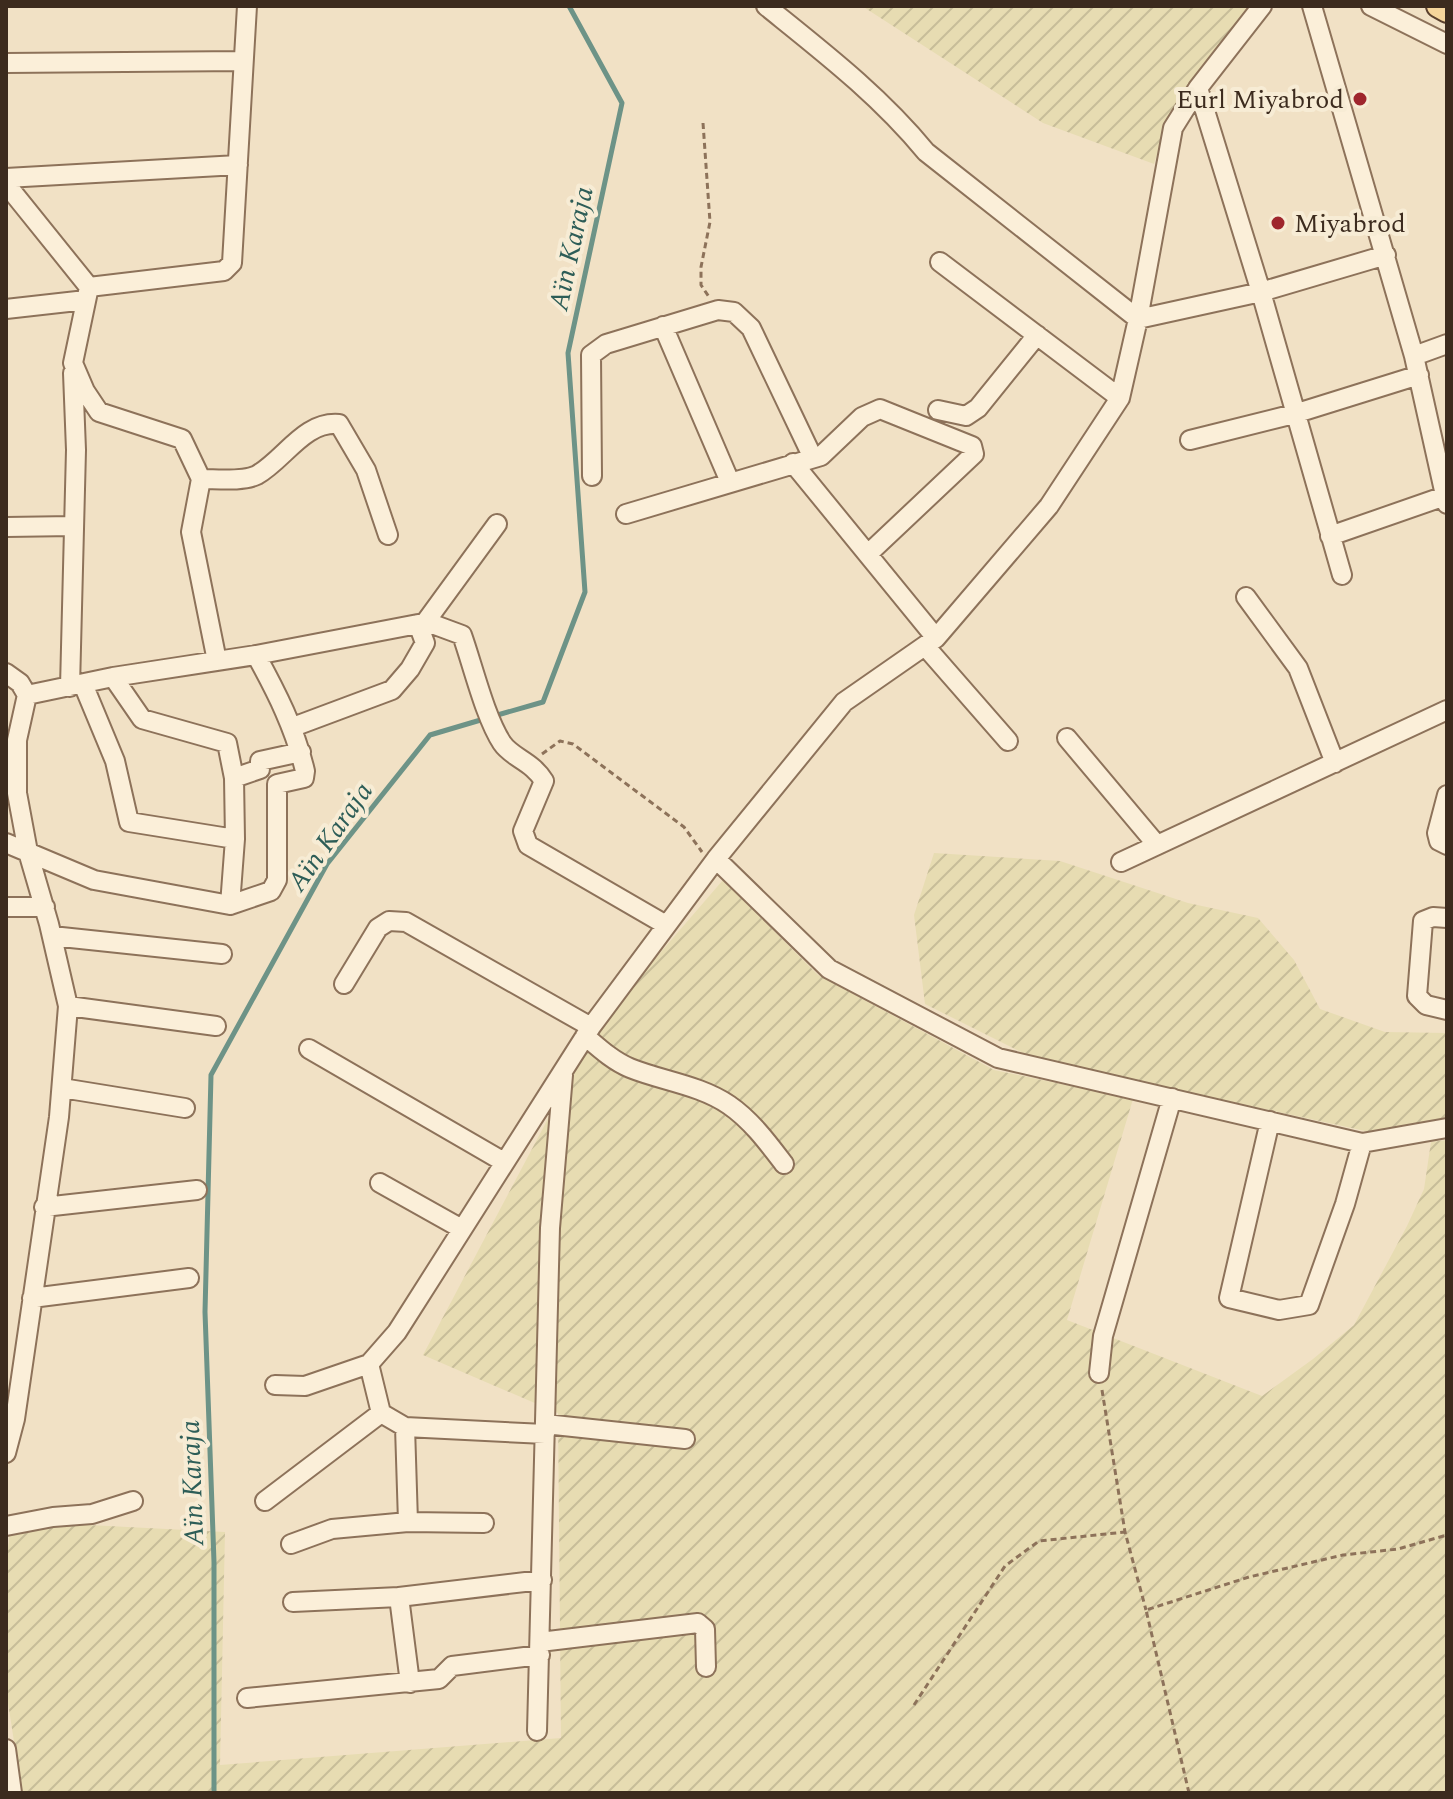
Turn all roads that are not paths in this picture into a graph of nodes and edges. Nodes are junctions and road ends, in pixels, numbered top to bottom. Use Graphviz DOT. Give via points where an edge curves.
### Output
graph roads {
  1 [pos="247,6"];
  2 [pos="766,6"];
  3 [pos="1262,6"];
  4 [pos="1312,6"];
  5 [pos="1371,6"];
  6 [pos="1438,6"];
  7 [pos="1447,11"];
  8 [pos="1447,44"];
  9 [pos="243,61"];
  10 [pos="6,63"];
  11 [pos="1198,88"];
  12 [pos="238,165"];
  13 [pos="6,181"];
  14 [pos="1386,255"];
  15 [pos="940,262"];
  16 [pos="1261,292"];
  17 [pos="87,293"];
  18 [pos="6,309"];
  19 [pos="1138,319"];
  20 [pos="663,326"];
  21 [pos="1037,335"];
  22 [pos="1447,344"];
  23 [pos="1414,356"];
  24 [pos="73,363"];
  25 [pos="1419,375"];
  26 [pos="1120,398"];
  27 [pos="938,410"];
  28 [pos="1294,414"];
  29 [pos="1190,440"];
  30 [pos="813,458"];
  31 [pos="793,463"];
  32 [pos="592,476"];
  33 [pos="201,479"];
  34 [pos="730,482"];
  35 [pos="1446,500"];
  36 [pos="626,514"];
  37 [pos="497,524"];
  38 [pos="73,526"];
  39 [pos="6,527"];
  40 [pos="388,535"];
  41 [pos="1330,536"];
  42 [pos="868,554"];
  43 [pos="1342,575"];
  44 [pos="1246,597"];
  45 [pos="421,624"];
  46 [pos="930,642"];
  47 [pos="256,655"];
  48 [pos="217,661"];
  49 [pos="6,673"];
  50 [pos="113,677"];
  51 [pos="76,686"];
  52 [pos="27,695"];
  53 [pos="1440,713"];
  54 [pos="293,727"];
  55 [pos="1447,731"];
  56 [pos="1067,738"];
  57 [pos="1008,741"];
  58 [pos="301,752"];
  59 [pos="1335,763"];
  60 [pos="234,778"];
  61 [pos="1447,795"];
  62 [pos="235,839"];
  63 [pos="6,843"];
  64 [pos="1157,845"];
  65 [pos="1447,845"];
  66 [pos="28,852"];
  67 [pos="714,862"];
  68 [pos="1121,862"];
  69 [pos="230,905"];
  70 [pos="6,907"];
  71 [pos="45,907"];
  72 [pos="1447,918"];
  73 [pos="666,925"];
  74 [pos="52,936"];
  75 [pos="222,954"];
  76 [pos="344,984"];
  77 [pos="68,1006"];
  78 [pos="1447,1010"];
  79 [pos="216,1026"];
  80 [pos="588,1032"];
  81 [pos="309,1049"];
  82 [pos="563,1070"];
  83 [pos="62,1088"];
  84 [pos="1172,1098"];
  85 [pos="185,1108"];
  86 [pos="1270,1121"];
  87 [pos="1447,1128"];
  88 [pos="1362,1143"];
  89 [pos="504,1162"];
  90 [pos="784,1164"];
  91 [pos="380,1183"];
  92 [pos="197,1190"];
  93 [pos="44,1207"];
  94 [pos="462,1229"];
  95 [pos="189,1278"];
  96 [pos="32,1298"];
  97 [pos="369,1364"];
  98 [pos="1099,1373"];
  99 [pos="275,1385"];
  100 [pos="381,1413"];
  101 [pos="405,1427"];
  102 [pos="545,1429"];
  103 [pos="685,1439"];
  104 [pos="6,1453"];
  105 [pos="133,1501"];
  106 [pos="265,1501"];
  107 [pos="408,1522"];
  108 [pos="484,1523"];
  109 [pos="6,1526"];
  110 [pos="291,1544"];
  111 [pos="542,1580"];
  112 [pos="399,1597"];
  113 [pos="293,1602"];
  114 [pos="540,1648"];
  115 [pos="706,1667"];
  116 [pos="410,1683"];
  117 [pos="247,1698"];
  118 [pos="537,1731"];
  119 [pos="6,1749"];
  120 [pos="12,1793"];
  1 -- 9 [label="street"];
  2 -- 19 [label="street" via="856,78 926,152"];
  3 -- 11 [label="street"];
  4 -- 14 [label="street"];
  5 -- 8 [label="street"];
  6 -- 7 [label="main road"];
  9 -- 10 [label="street"];
  9 -- 12 [label="street"];
  11 -- 16 [label="street"];
  11 -- 19 [label="street" via="1173,128"];
  12 -- 13 [label="street"];
  12 -- 17 [label="street" via="229,267"];
  13 -- 17 [label="street"];
  14 -- 16 [label="street"];
  14 -- 23 [label="street"];
  15 -- 21 [label="street"];
  16 -- 19 [label="street"];
  16 -- 28 [label="street"];
  17 -- 18 [label="street"];
  17 -- 24 [label="street"];
  19 -- 26 [label="street"];
  20 -- 30 [label="street" via="718,310 734,312 751,328"];
  20 -- 32 [label="street" via="606,344 591,355"];
  20 -- 34 [label="street"];
  21 -- 26 [label="street"];
  21 -- 27 [label="street" via="978,408 966,416"];
  22 -- 23 [label="street"];
  23 -- 25 [label="street"];
  24 -- 33 [label="street" via="99,412 182,439"];
  24 -- 38 [label="street"];
  25 -- 28 [label="street"];
  25 -- 35 [label="street"];
  26 -- 46 [label="street" via="1049,506"];
  28 -- 29 [label="street"];
  28 -- 41 [label="street"];
  30 -- 31 [label="street"];
  30 -- 42 [label="street" via="862,417 880,409 972,446 974,454"];
  31 -- 34 [label="street"];
  31 -- 42 [label="street"];
  33 -- 40 [label="street" via="255,476 310,431 326,423 339,424 366,470"];
  33 -- 48 [label="street" via="191,532"];
  34 -- 36 [label="street"];
  35 -- 41 [label="street"];
  37 -- 45 [label="street"];
  38 -- 39 [label="street"];
  38 -- 51 [label="street"];
  41 -- 43 [label="street"];
  42 -- 46 [label="street"];
  44 -- 59 [label="street" via="1298,668"];
  45 -- 47 [label="street"];
  45 -- 54 [label="street" via="425,643 392,690"];
  45 -- 73 [label="street" via="462,635 500,740 536,768 544,781 523,831 528,845"];
  46 -- 57 [label="street"];
  46 -- 67 [label="street" via="844,702"];
  47 -- 48 [label="street"];
  47 -- 54 [label="street"];
  48 -- 50 [label="street"];
  49 -- 52 [label="street"];
  50 -- 51 [label="street"];
  50 -- 60 [label="street" via="142,719 227,743"];
  51 -- 52 [label="street"];
  51 -- 62 [label="street" via="115,761 129,822"];
  52 -- 66 [label="street" via="15,766"];
  53 -- 55 [label="street"];
  53 -- 59 [label="street"];
  54 -- 58 [label="street"];
  56 -- 64 [label="street"];
  58 -- 60 [label="street" via="260,761 260,769"];
  58 -- 69 [label="street" via="304,778 277,784 277,880 271,891"];
  59 -- 64 [label="street"];
  60 -- 62 [label="street"];
  61 -- 65 [label="street" via="1437,833"];
  62 -- 69 [label="street"];
  63 -- 66 [label="street"];
  64 -- 68 [label="street"];
  66 -- 69 [label="street" via="94,880"];
  66 -- 71 [label="street"];
  67 -- 73 [label="street"];
  67 -- 84 [label="street" via="829,969 998,1058"];
  70 -- 71 [label="street"];
  71 -- 74 [label="street"];
  72 -- 78 [label="street" via="1423,921 1417,996 1426,1005"];
  73 -- 80 [label="street"];
  74 -- 75 [label="street"];
  74 -- 77 [label="street"];
  76 -- 80 [label="street" via="378,928 389,921 406,922"];
  77 -- 79 [label="street"];
  77 -- 83 [label="street"];
  80 -- 82 [label="street"];
  80 -- 90 [label="street" via="609,1057 628,1068 729,1105"];
  81 -- 89 [label="street"];
  82 -- 89 [label="street"];
  82 -- 102 [label="street" via="550,1228"];
  83 -- 85 [label="street"];
  83 -- 93 [label="street"];
  84 -- 86 [label="street"];
  84 -- 98 [label="street" via="1103,1336"];
  86 -- 88 [label="street"];
  86 -- 88 [label="street" via="1229,1298 1279,1310 1309,1305"];
  87 -- 88 [label="street"];
  89 -- 94 [label="street"];
  91 -- 94 [label="street"];
  92 -- 93 [label="street"];
  93 -- 96 [label="street"];
  94 -- 97 [label="street" via="397,1332"];
  95 -- 96 [label="street"];
  96 -- 104 [label="street"];
  97 -- 99 [label="street" via="305,1386"];
  97 -- 100 [label="street"];
  100 -- 101 [label="street"];
  100 -- 106 [label="street"];
  101 -- 102 [label="street"];
  101 -- 107 [label="street"];
  102 -- 103 [label="street"];
  102 -- 111 [label="street"];
  105 -- 109 [label="street" via="92,1514"];
  107 -- 108 [label="street"];
  107 -- 110 [label="street" via="332,1529"];
  111 -- 112 [label="street"];
  111 -- 114 [label="street"];
  112 -- 113 [label="street"];
  112 -- 116 [label="street"];
  114 -- 115 [label="street" via="698,1623 705,1629"];
  114 -- 116 [label="street" via="452,1666 439,1679"];
  114 -- 118 [label="street"];
  116 -- 117 [label="street"];
  119 -- 120 [label="street"];
}
